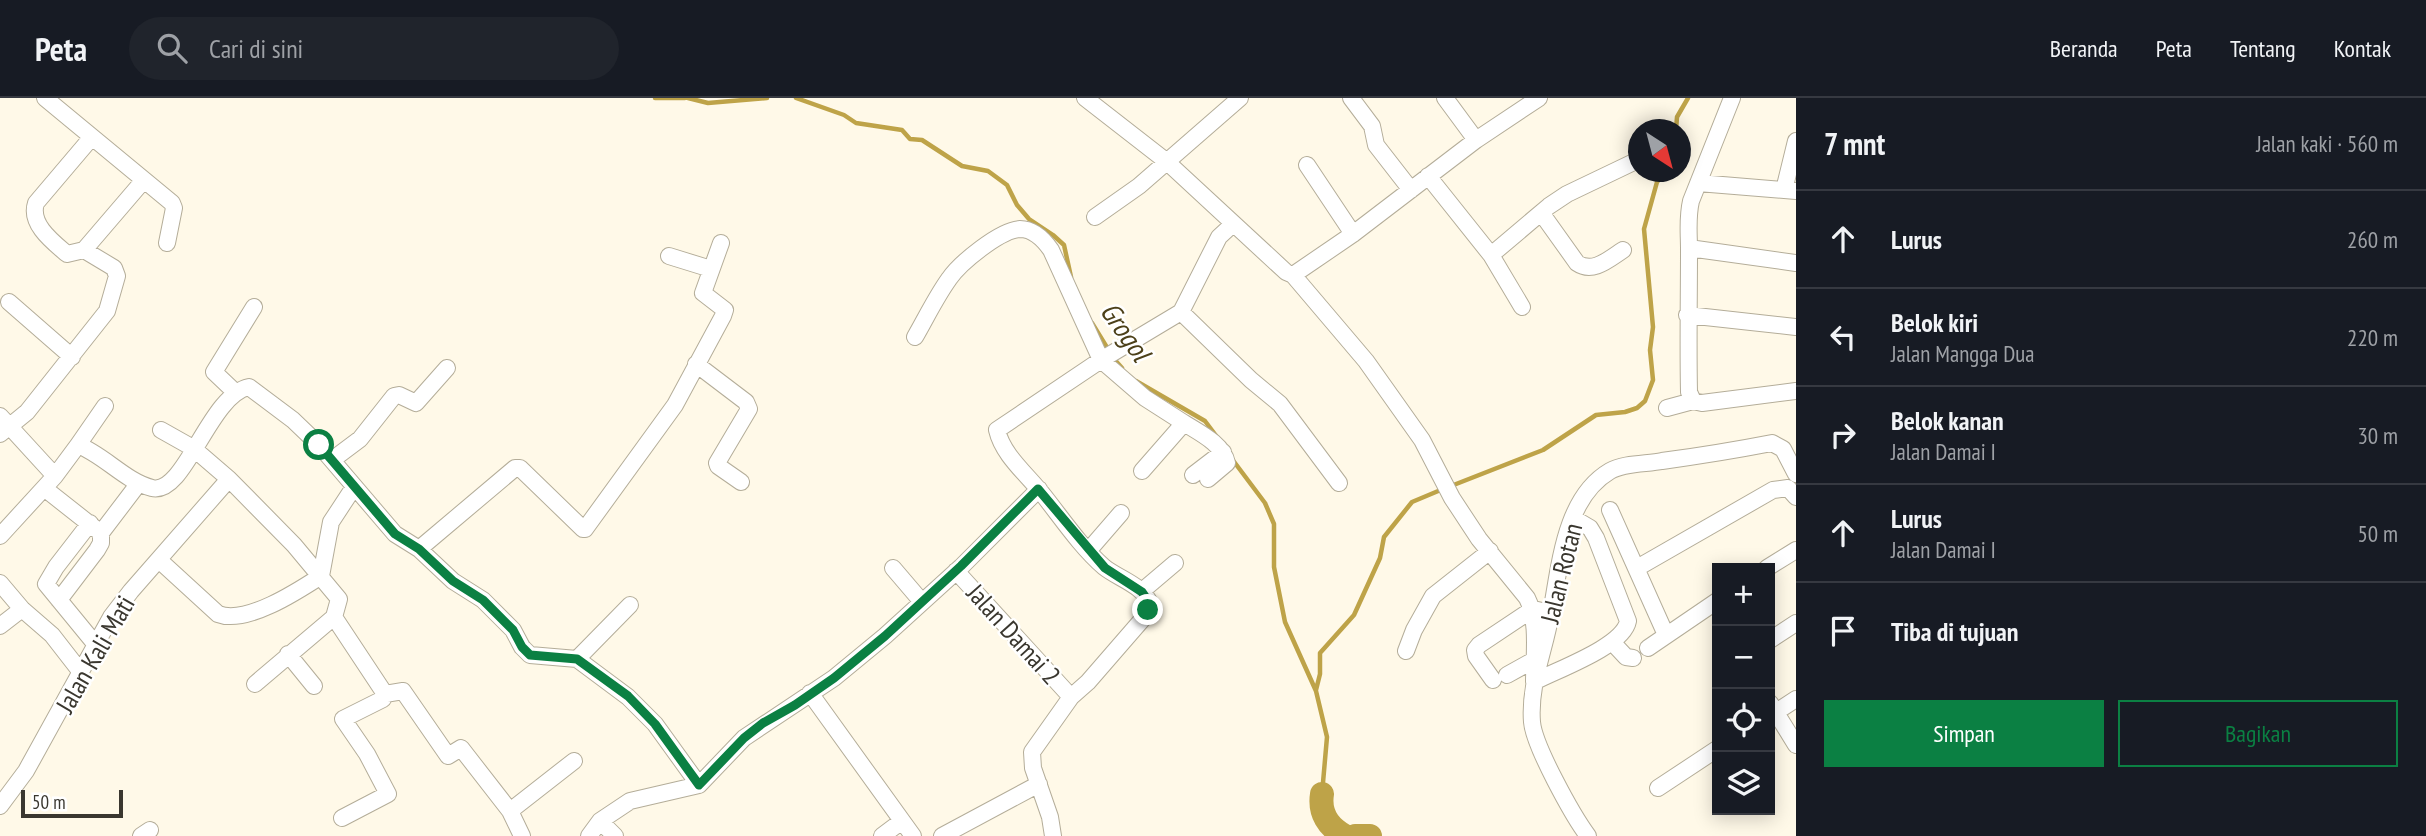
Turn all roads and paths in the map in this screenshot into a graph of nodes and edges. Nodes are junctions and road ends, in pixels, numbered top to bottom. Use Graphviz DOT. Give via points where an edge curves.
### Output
graph roads {
  1 [pos="45,98"];
  2 [pos="1085,98"];
  3 [pos="1240,98"];
  4 [pos="1351,98"];
  5 [pos="1445,98"];
  6 [pos="1539,98"];
  7 [pos="1732,98"];
  8 [pos="92,137"];
  9 [pos="1476,140"];
  10 [pos="1796,141"];
  11 [pos="1166,161"];
  12 [pos="1307,165"];
  13 [pos="1628,165"];
  14 [pos="1428,176"];
  15 [pos="144,180"];
  16 [pos="1698,183"];
  17 [pos="1410,190"];
  18 [pos="1790,191"];
  19 [pos="1542,214"];
  20 [pos="1095,217"];
  21 [pos="1233,224"];
  22 [pos="1353,234"];
  23 [pos="167,243"];
  24 [pos="721,243"];
  25 [pos="1689,248"];
  26 [pos="84,250"];
  27 [pos="1622,250"];
  28 [pos="1491,254"];
  29 [pos="669,256"];
  30 [pos="1796,263"];
  31 [pos="711,269"];
  32 [pos="1293,275"];
  33 [pos="9,302"];
  34 [pos="254,307"];
  35 [pos="1522,307"];
  36 [pos="1181,312"];
  37 [pos="1687,315"];
  38 [pos="1796,327"];
  39 [pos="915,337"];
  40 [pos="1110,356"];
  41 [pos="72,357"];
  42 [pos="696,364"];
  43 [pos="447,368"];
  44 [pos="1796,391"];
  45 [pos="235,392"];
  46 [pos="1693,401"];
  47 [pos="105,406"];
  48 [pos="1667,408"];
  49 [pos="1184,424"];
  50 [pos="3,425"];
  51 [pos="161,430"];
  52 [pos="78,444"];
  53 [pos="193,448"];
  54 [pos="332,460"];
  55 [pos="1142,471"];
  56 [pos="55,476"];
  57 [pos="1201,477"];
  58 [pos="229,479"];
  59 [pos="741,482"];
  60 [pos="139,483"];
  61 [pos="1339,483"];
  62 [pos="1793,486"];
  63 [pos="354,487"];
  64 [pos="44,488"];
  65 [pos="1038,489"];
  66 [pos="1610,510"];
  67 [pos="1122,513"];
  68 [pos="1573,518"];
  69 [pos="95,528"];
  70 [pos="0,536"];
  71 [pos="1085,546"];
  72 [pos="419,549"];
  73 [pos="1796,550"];
  74 [pos="1490,551"];
  75 [pos="159,559"];
  76 [pos="1175,563"];
  77 [pos="1775,563"];
  78 [pos="893,568"];
  79 [pos="1637,568"];
  80 [pos="956,570"];
  81 [pos="321,576"];
  82 [pos="0,583"];
  83 [pos="1142,592"];
  84 [pos="59,600"];
  85 [pos="922,602"];
  86 [pos="1712,604"];
  87 [pos="630,605"];
  88 [pos="23,609"];
  89 [pos="1533,609"];
  90 [pos="1551,614"];
  91 [pos="334,617"];
  92 [pos="1796,623"];
  93 [pos="0,626"];
  94 [pos="1666,635"];
  95 [pos="1775,637"];
  96 [pos="1612,642"];
  97 [pos="96,645"];
  98 [pos="1648,648"];
  99 [pos="1406,651"];
  100 [pos="288,654"];
  101 [pos="1633,658"];
  102 [pos="577,659"];
  103 [pos="1534,660"];
  104 [pos="80,671"];
  105 [pos="1534,682"];
  106 [pos="255,684"];
  107 [pos="314,686"];
  108 [pos="810,693"];
  109 [pos="385,694"];
  110 [pos="1071,697"];
  111 [pos="1796,699"];
  112 [pos="1775,709"];
  113 [pos="1775,714"];
  114 [pos="1796,745"];
  115 [pos="1714,752"];
  116 [pos="574,761"];
  117 [pos="1039,784"];
  118 [pos="699,785"];
  119 [pos="1658,788"];
  120 [pos="0,806"];
  121 [pos="510,811"];
  122 [pos="342,818"];
  123 [pos="600,821"];
  124 [pos="902,821"];
  125 [pos="522,836"];
  126 [pos="589,836"];
  127 [pos="615,836"];
  128 [pos="882,836"];
  129 [pos="913,836"];
  130 [pos="942,836"];
  131 [pos="1053,836"];
  132 [pos="1588,836"];
  1 -- 8 [label="street"];
  2 -- 11 [label="street"];
  3 -- 11 [label="street"];
  4 -- 17 [label="street" via="1372,126 1376,145"];
  5 -- 9 [label="street"];
  6 -- 9 [label="street"];
  7 -- 16 [label="street"];
  8 -- 15 [label="street"];
  8 -- 26 [label="street" via="34,209 45,235 67,254"];
  9 -- 14 [label="street"];
  10 -- 18 [label="street"];
  11 -- 20 [label="street"];
  11 -- 21 [label="street"];
  12 -- 22 [label="street"];
  13 -- 19 [label="street" via="1585,184"];
  14 -- 17 [label="street"];
  14 -- 28 [label="street"];
  15 -- 23 [label="street" via="174,208"];
  15 -- 26 [label="street"];
  16 -- 18 [label="street"];
  16 -- 25 [label="street" via="1687,218"];
  17 -- 22 [label="street"];
  19 -- 27 [label="street" via="1583,267 1595,266"];
  19 -- 28 [label="street"];
  21 -- 32 [label="street"];
  21 -- 36 [label="street" via="1219,237"];
  22 -- 32 [label="street"];
  24 -- 31 [label="street"];
  25 -- 30 [label="street"];
  25 -- 37 [label="street"];
  26 -- 41 [label="street" via="114,268 117,276 107,311"];
  28 -- 35 [label="street"];
  29 -- 31 [label="street"];
  31 -- 42 [label="street" via="703,293 724,310"];
  32 -- 74 [label="street" via="1366,361 1422,440 1452,498"];
  33 -- 41 [label="street"];
  34 -- 45 [label="street" via="215,372"];
  36 -- 40 [label="street"];
  36 -- 61 [label="street" via="1288,413"];
  37 -- 38 [label="street"];
  37 -- 46 [label="street"];
  39 -- 40 [label="street" via="949,278 980,250 1021,229 1043,238"];
  40 -- 49 [label="street" via="1145,398"];
  40 -- 65 [label="street" via="998,430 999,438"];
  41 -- 50 [label="street" via="27,412"];
  42 -- 59 [label="street" via="749,409 717,463"];
  42 -- 72 [label="street" via="675,405 585,528 515,468"];
  43 -- 54 [label="street" via="416,403 394,396 360,439"];
  44 -- 46 [label="street"];
  45 -- 53 [label="street"];
  45 -- 54 [label="street" via="248,387 293,421"];
  46 -- 48 [label="street"];
  47 -- 52 [label="street"];
  49 -- 55 [label="street"];
  49 -- 57 [label="street" via="1223,452"];
  50 -- 56 [label="street"];
  51 -- 53 [label="street"];
  52 -- 56 [label="street"];
  52 -- 60 [label="street"];
  53 -- 58 [label="street"];
  53 -- 60 [label="street" via="179,476 168,485 157,489"];
  54 -- 63 [label="street"];
  56 -- 64 [label="street"];
  58 -- 75 [label="street, Jalan Kali Mati"];
  58 -- 81 [label="street"];
  60 -- 69 [label="street"];
  62 -- 68 [label="street, Jalan Rotan" via="1783,449 1772,443 1616,468 1594,483"];
  62 -- 79 [label="street" via="1773,490"];
  63 -- 72 [label="street" via="395,534"];
  63 -- 81 [label="street" via="331,522"];
  64 -- 69 [label="street"];
  64 -- 70 [label="street"];
  65 -- 71 [label="street"];
  65 -- 80 [label="street"];
  66 -- 79 [label="street"];
  67 -- 71 [label="street"];
  68 -- 90 [label="street, Jalan Rotan" via="1557,570"];
  68 -- 96 [label="street" via="1590,528 1596,538 1628,621"];
  69 -- 84 [label="street" via="101,543"];
  69 -- 84 [label="street" via="56,567 46,584"];
  71 -- 83 [label="street" via="1105,568"];
  72 -- 102 [label="street" via="453,581 483,600 530,655"];
  73 -- 77 [label="street"];
  74 -- 89 [label="street"];
  74 -- 99 [label="street" via="1433,596"];
  75 -- 81 [label="street" via="227,618 294,593"];
  75 -- 97 [label="street, Jalan Kali Mati" via="111,617"];
  76 -- 83 [label="street"];
  78 -- 85 [label="street"];
  79 -- 94 [label="street"];
  80 -- 85 [label="street"];
  80 -- 110 [label="street, Jalan Damai 2"];
  81 -- 91 [label="street" via="339,599"];
  82 -- 88 [label="street"];
  83 -- 110 [label="street" via="1150,604 1147,614"];
  84 -- 97 [label="street"];
  85 -- 108 [label="street"];
  86 -- 94 [label="street"];
  87 -- 102 [label="street"];
  88 -- 93 [label="street"];
  88 -- 104 [label="street" via="52,635"];
  89 -- 90 [label="street"];
  89 -- 103 [label="street"];
  89 -- 103 [label="street" via="1475,650 1500,678"];
  90 -- 105 [label="street, Jalan Rotan"];
  91 -- 100 [label="street"];
  91 -- 109 [label="street"];
  92 -- 95 [label="street"];
  94 -- 98 [label="street"];
  96 -- 101 [label="street"];
  96 -- 105 [label="street"];
  97 -- 104 [label="street, Jalan Kali Mati"];
  100 -- 106 [label="street"];
  100 -- 107 [label="street"];
  102 -- 118 [label="street" via="628,696 655,724"];
  103 -- 105 [label="street"];
  104 -- 120 [label="street, Jalan Kali Mati" via="54,724"];
  105 -- 132 [label="street, Jalan Rotan" via="1535,733"];
  108 -- 118 [label="street" via="744,738"];
  108 -- 124 [label="street"];
  109 -- 121 [label="street" via="403,691 448,756 461,748"];
  109 -- 122 [label="street" via="343,719 388,794"];
  110 -- 117 [label="street" via="1032,752"];
  111 -- 112 [label="street"];
  113 -- 114 [label="street"];
  115 -- 119 [label="street"];
  116 -- 121 [label="street"];
  117 -- 130 [label="street"];
  117 -- 131 [label="street"];
  118 -- 123 [label="street" via="630,801"];
  121 -- 125 [label="street"];
  123 -- 126 [label="street"];
  123 -- 127 [label="street"];
  124 -- 128 [label="street"];
  124 -- 129 [label="street"];
}
